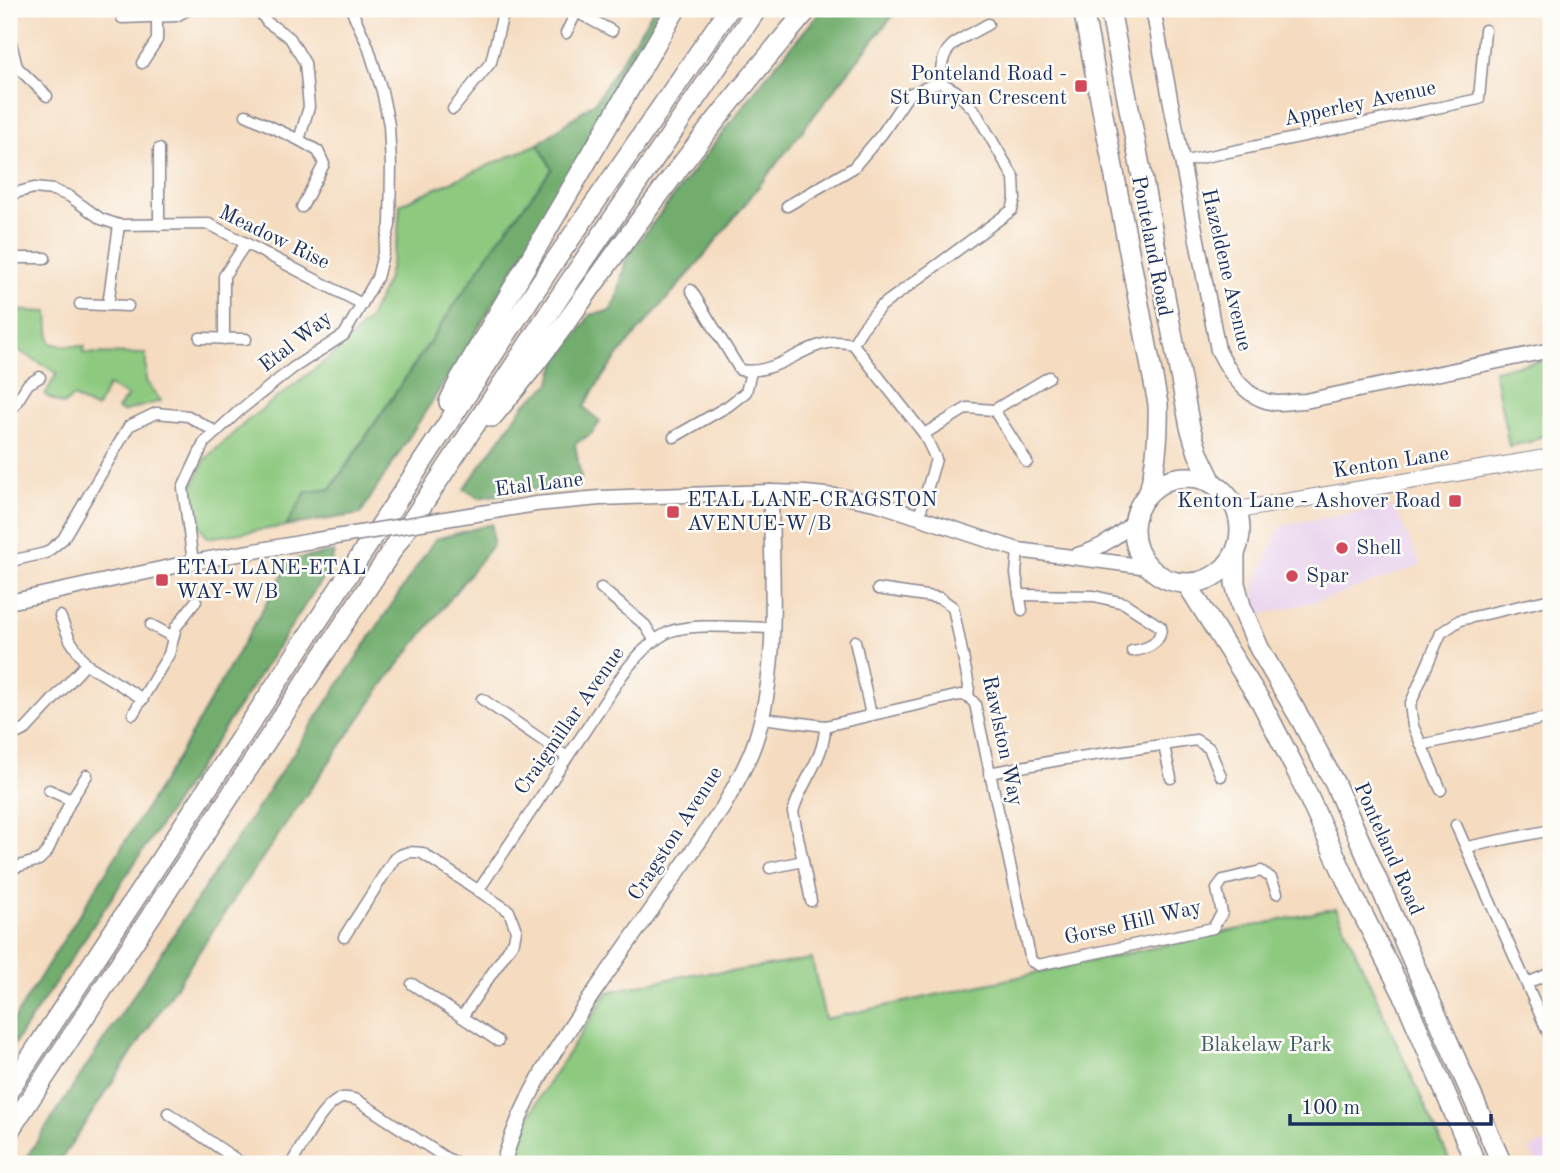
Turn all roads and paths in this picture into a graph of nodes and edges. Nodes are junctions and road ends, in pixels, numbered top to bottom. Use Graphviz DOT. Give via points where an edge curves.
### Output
graph roads {
  1 [pos="189,9"];
  2 [pos="258,9"];
  3 [pos="352,9"];
  4 [pos="505,9"];
  5 [pos="677,9"];
  6 [pos="729,9"];
  7 [pos="757,9"];
  8 [pos="808,9"];
  9 [pos="1083,9"];
  10 [pos="1110,9"];
  11 [pos="1153,9"];
  12 [pos="574,10"];
  13 [pos="156,17"];
  14 [pos="122,18"];
  15 [pos="988,23"];
  16 [pos="1485,30"];
  17 [pos="611,31"];
  18 [pos="566,33"];
  19 [pos="9,35"];
  20 [pos="142,63"];
  21 [pos="13,68"];
  22 [pos="940,82"];
  23 [pos="47,96"];
  24 [pos="453,109"];
  25 [pos="246,115"];
  26 [pos="299,140"];
  27 [pos="159,149"];
  28 [pos="1181,162"];
  29 [pos="9,197"];
  30 [pos="787,206"];
  31 [pos="302,207"];
  32 [pos="119,225"];
  33 [pos="159,225"];
  34 [pos="246,243"];
  35 [pos="9,258"];
  36 [pos="45,258"];
  37 [pos="691,290"];
  38 [pos="80,304"];
  39 [pos="362,304"];
  40 [pos="108,305"];
  41 [pos="128,306"];
  42 [pos="201,338"];
  43 [pos="224,339"];
  44 [pos="246,339"];
  45 [pos="853,344"];
  46 [pos="1551,349"];
  47 [pos="751,372"];
  48 [pos="40,377"];
  49 [pos="1049,377"];
  50 [pos="994,410"];
  51 [pos="9,414"];
  52 [pos="216,432"];
  53 [pos="924,434"];
  54 [pos="674,437"];
  55 [pos="1551,457"];
  56 [pos="420,463"];
  57 [pos="1027,463"];
  58 [pos="439,478"];
  59 [pos="1212,482"];
  60 [pos="771,492"];
  61 [pos="1149,492"];
  62 [pos="1238,510"];
  63 [pos="919,517"];
  64 [pos="1134,521"];
  65 [pos="1018,550"];
  66 [pos="1235,555"];
  67 [pos="1074,557"];
  68 [pos="9,559"];
  69 [pos="193,562"];
  70 [pos="1148,567"];
  71 [pos="1187,584"];
  72 [pos="601,588"];
  73 [pos="878,589"];
  74 [pos="1019,595"];
  75 [pos="1551,599"];
  76 [pos="196,601"];
  77 [pos="9,602"];
  78 [pos="1022,610"];
  79 [pos="60,616"];
  80 [pos="151,625"];
  81 [pos="771,628"];
  82 [pos="173,637"];
  83 [pos="655,641"];
  84 [pos="855,641"];
  85 [pos="1132,651"];
  86 [pos="86,664"];
  87 [pos="968,696"];
  88 [pos="143,699"];
  89 [pos="482,699"];
  90 [pos="133,714"];
  91 [pos="871,715"];
  92 [pos="1551,717"];
  93 [pos="762,718"];
  94 [pos="825,726"];
  95 [pos="9,737"];
  96 [pos="1421,745"];
  97 [pos="1164,746"];
  98 [pos="567,757"];
  99 [pos="989,773"];
  100 [pos="87,775"];
  101 [pos="1221,776"];
  102 [pos="1171,778"];
  103 [pos="49,790"];
  104 [pos="1441,790"];
  105 [pos="71,800"];
  106 [pos="1456,825"];
  107 [pos="1551,830"];
  108 [pos="1467,847"];
  109 [pos="803,861"];
  110 [pos="9,869"];
  111 [pos="769,869"];
  112 [pos="478,891"];
  113 [pos="1277,893"];
  114 [pos="811,901"];
  115 [pos="344,937"];
  116 [pos="1031,961"];
  117 [pos="1551,973"];
  118 [pos="1527,983"];
  119 [pos="412,984"];
  120 [pos="462,1017"];
  121 [pos="1551,1039"];
  122 [pos="498,1041"];
  123 [pos="9,1090"];
  124 [pos="168,1113"];
  125 [pos="9,1131"];
  126 [pos="444,1161"];
  127 [pos="243,1164"];
  128 [pos="290,1164"];
  129 [pos="460,1164"];
  130 [pos="503,1164"];
  131 [pos="1476,1164"];
  132 [pos="1503,1164"];
  1 -- 13 [label="street" via="176,16"];
  2 -- 26 [label="street" via="289,38 305,63 309,107"];
  3 -- 39 [label="street, Etal Way" via="382,91 391,166 390,225 377,278"];
  4 -- 24 [label="street" via="491,62"];
  5 -- 56 [label="highway" via="460,379"];
  6 -- 56 [label="highway"];
  7 -- 58 [label="highway"];
  8 -- 58 [label="highway" via="653,203 524,380"];
  9 -- 61 [label="highway, Ponteland Road" via="1158,404 1157,457"];
  10 -- 59 [label="highway, Ponteland Road" via="1190,427"];
  11 -- 28 [label="street, Hazeldene Avenue"];
  12 -- 17 [label="street"];
  12 -- 18 [label="street"];
  13 -- 14 [label="street"];
  13 -- 20 [label="street" via="157,40"];
  15 -- 22 [label="street" via="949,47 940,61"];
  16 -- 28 [label="street, Apperley Avenue" via="1479,99"];
  19 -- 21 [label="street"];
  21 -- 23 [label="street"];
  22 -- 30 [label="street" via="909,94 853,168"];
  22 -- 45 [label="street" via="975,111 1014,178 1012,210 880,307"];
  25 -- 26 [label="street"];
  26 -- 31 [label="street" via="318,150 324,164"];
  27 -- 33 [label="street"];
  28 -- 46 [label="street, Hazeldene Avenue" via="1218,350 1248,393 1275,403 1305,401"];
  29 -- 32 [label="street, Meadow Rise" via="34,188 53,190"];
  32 -- 33 [label="street, Meadow Rise"];
  32 -- 40 [label="street"];
  33 -- 34 [label="street, Meadow Rise" via="209,224"];
  34 -- 39 [label="street, Meadow Rise"];
  34 -- 43 [label="street" via="224,276"];
  35 -- 36 [label="street"];
  37 -- 47 [label="street" via="740,370"];
  38 -- 40 [label="street"];
  39 -- 52 [label="street, Etal Way" via="344,335 293,369"];
  40 -- 41 [label="street"];
  42 -- 43 [label="street"];
  43 -- 44 [label="street"];
  45 -- 47 [label="street" via="834,342"];
  45 -- 53 [label="street"];
  47 -- 54 [label="street" via="746,392"];
  48 -- 51 [label="street" via="28,383"];
  49 -- 50 [label="street"];
  50 -- 53 [label="street" via="967,408"];
  50 -- 57 [label="street"];
  52 -- 68 [label="street" via="188,416 156,413 128,426 64,539 46,553"];
  52 -- 69 [label="street, Etal Way" via="205,443 183,488"];
  53 -- 63 [label="street" via="936,459"];
  55 -- 62 [label="main road, Kenton Lane"];
  56 -- 123 [label="highway"];
  58 -- 125 [label="highway"];
  59 -- 61 [label="highway" via="1186,476"];
  59 -- 62 [label="highway"];
  60 -- 63 [label="street, Etal Lane" via="846,497"];
  60 -- 69 [label="street, Etal Lane, bridge" via="536,504"];
  60 -- 81 [label="street, Cragston Avenue"];
  61 -- 64 [label="highway"];
  62 -- 66 [label="highway" via="1241,525"];
  63 -- 65 [label="street, Etal Lane"];
  64 -- 67 [label="street" via="1117,537"];
  64 -- 70 [label="highway" via="1134,537"];
  65 -- 67 [label="street, Etal Lane"];
  65 -- 74 [label="street"];
  66 -- 71 [label="highway" via="1220,573"];
  66 -- 132 [label="highway, Ponteland Road" via="1235,583 1259,648 1335,784"];
  67 -- 70 [label="street, Etal Lane"];
  69 -- 77 [label="street, Etal Lane"];
  70 -- 71 [label="highway" via="1172,582"];
  71 -- 131 [label="highway" via="1261,702 1297,774 1403,994"];
  72 -- 83 [label="street" via="645,625"];
  73 -- 87 [label="street, Rawlston Way" via="940,598 953,607 970,686"];
  74 -- 78 [label="street"];
  74 -- 85 [label="street" via="1094,596 1124,603 1161,626 1155,643"];
  75 -- 96 [label="street" via="1460,620 1441,633 1410,705"];
  76 -- 82 [label="street"];
  79 -- 86 [label="street"];
  80 -- 82 [label="street"];
  81 -- 83 [label="street, Craigmillar Avenue" via="688,628"];
  81 -- 93 [label="street, Cragston Avenue" via="769,687"];
  82 -- 88 [label="street" via="169,654"];
  83 -- 98 [label="street, Craigmillar Avenue" via="623,674"];
  84 -- 91 [label="street"];
  86 -- 88 [label="street"];
  86 -- 95 [label="street" via="26,729"];
  87 -- 91 [label="street"];
  87 -- 99 [label="street, Rawlston Way" via="975,704"];
  88 -- 90 [label="street"];
  89 -- 98 [label="street"];
  91 -- 94 [label="street"];
  92 -- 96 [label="street"];
  93 -- 94 [label="street"];
  93 -- 130 [label="street, Cragston Avenue" via="743,771 722,809 531,1090"];
  94 -- 109 [label="street" via="819,759 793,812"];
  96 -- 104 [label="street"];
  97 -- 99 [label="street"];
  97 -- 101 [label="street" via="1196,740 1209,748"];
  97 -- 102 [label="street"];
  98 -- 112 [label="street, Craigmillar Avenue"];
  99 -- 116 [label="street, Rawlston Way"];
  100 -- 105 [label="street"];
  103 -- 105 [label="street"];
  105 -- 110 [label="street" via="47,852 39,860"];
  106 -- 108 [label="street"];
  107 -- 108 [label="street"];
  108 -- 118 [label="street"];
  109 -- 111 [label="street"];
  109 -- 114 [label="street"];
  112 -- 115 [label="street" via="422,853 402,853"];
  112 -- 120 [label="street" via="509,911 516,930 514,941"];
  113 -- 116 [label="street, Gorse Hill Way" via="1271,878 1261,871 1223,880 1217,889 1222,913 1213,928 1038,965"];
  117 -- 118 [label="street"];
  118 -- 121 [label="street"];
  119 -- 120 [label="street"];
  120 -- 122 [label="street"];
  124 -- 127 [label="street"];
  126 -- 128 [label="street" via="347,1097 326,1110"];
  126 -- 129 [label="street"];
}
